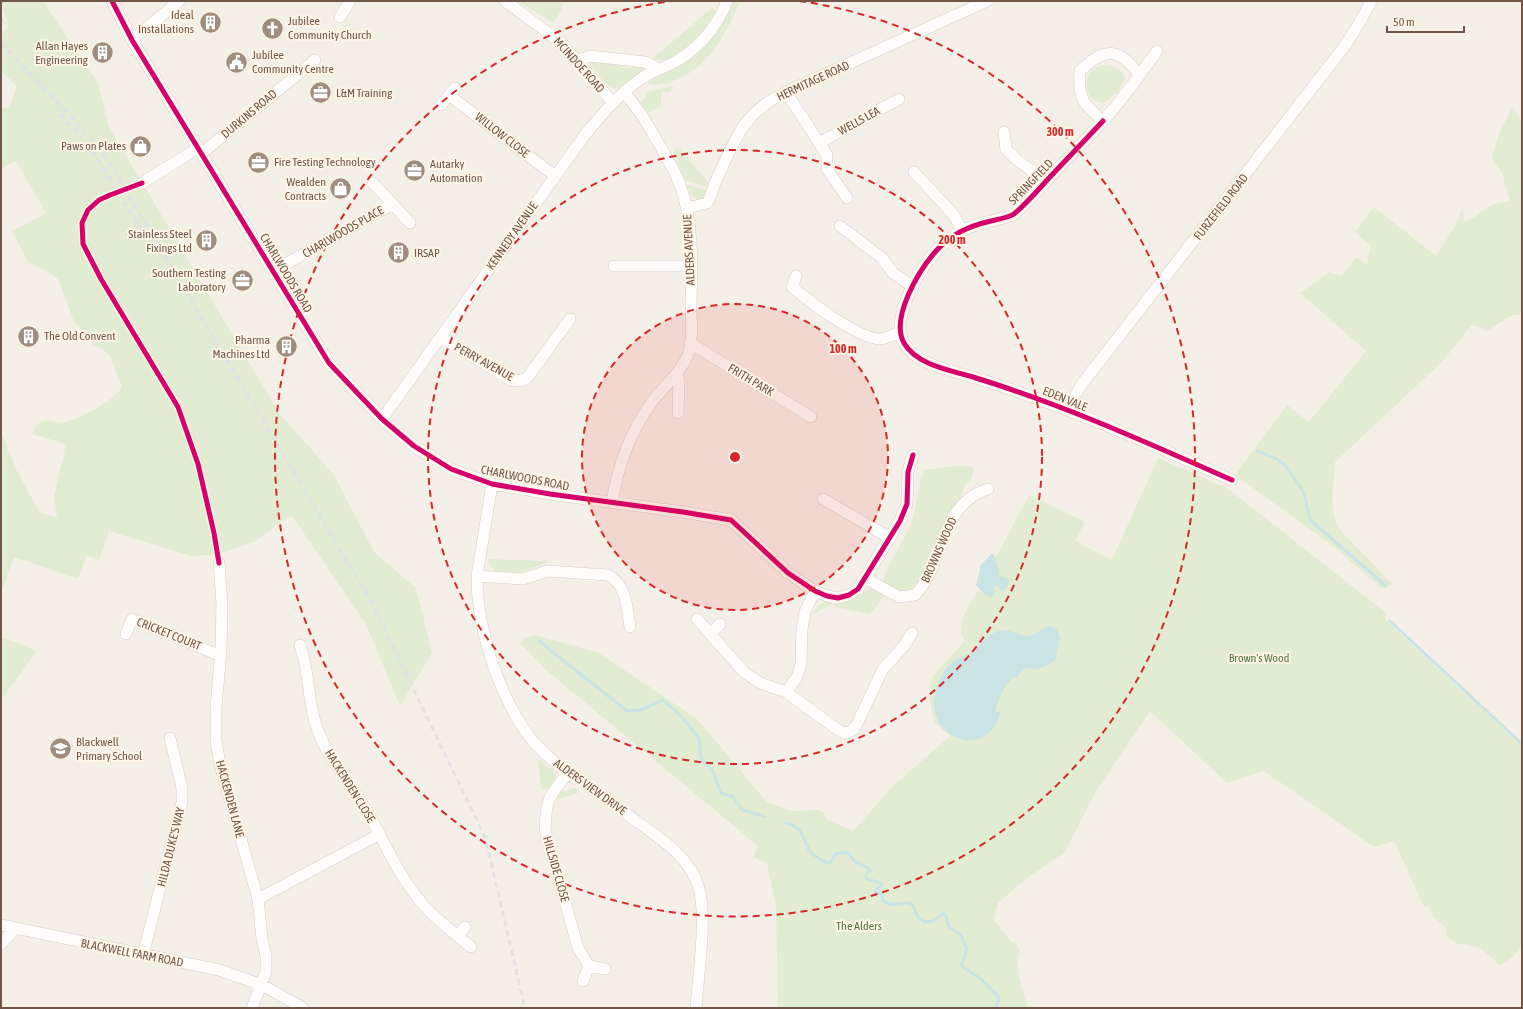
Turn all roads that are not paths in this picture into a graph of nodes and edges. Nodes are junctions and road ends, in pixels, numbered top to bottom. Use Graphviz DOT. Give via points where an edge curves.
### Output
graph roads {
  1 [pos="112,1"];
  2 [pos="179,1"];
  3 [pos="350,1"];
  4 [pos="504,1"];
  5 [pos="728,1"];
  6 [pos="987,1"];
  7 [pos="1370,1"];
  8 [pos="340,17"];
  9 [pos="132,40"];
  10 [pos="1158,51"];
  11 [pos="315,60"];
  12 [pos="578,60"];
  13 [pos="659,69"];
  14 [pos="1140,76"];
  15 [pos="624,92"];
  16 [pos="786,92"];
  17 [pos="899,99"];
  18 [pos="612,102"];
  19 [pos="441,105"];
  20 [pos="1103,120"];
  21 [pos="1004,132"];
  22 [pos="819,143"];
  23 [pos="200,150"];
  24 [pos="914,172"];
  25 [pos="554,176"];
  26 [pos="1046,181"];
  27 [pos="142,183"];
  28 [pos="374,183"];
  29 [pos="847,198"];
  30 [pos="393,204"];
  31 [pos="686,208"];
  32 [pos="410,223"];
  33 [pos="840,226"];
  34 [pos="962,230"];
  35 [pos="614,266"];
  36 [pos="692,266"];
  37 [pos="273,271"];
  38 [pos="796,276"];
  39 [pos="913,287"];
  40 [pos="570,319"];
  41 [pos="900,332"];
  42 [pos="440,337"];
  43 [pos="690,343"];
  44 [pos="677,375"];
  45 [pos="1066,410"];
  46 [pos="678,413"];
  47 [pos="811,417"];
  48 [pos="382,419"];
  49 [pos="913,455"];
  50 [pos="1232,480"];
  51 [pos="492,484"];
  52 [pos="988,489"];
  53 [pos="823,499"];
  54 [pos="612,502"];
  55 [pos="890,538"];
  56 [pos="219,562"];
  57 [pos="477,576"];
  58 [pos="865,578"];
  59 [pos="815,591"];
  60 [pos="697,619"];
  61 [pos="720,624"];
  62 [pos="630,627"];
  63 [pos="912,633"];
  64 [pos="126,634"];
  65 [pos="710,634"];
  66 [pos="300,646"];
  67 [pos="221,656"];
  68 [pos="786,692"];
  69 [pos="170,738"];
  70 [pos="567,774"];
  71 [pos="380,834"];
  72 [pos="258,899"];
  73 [pos="1,925"];
  74 [pos="15,929"];
  75 [pos="1,944"];
  76 [pos="471,947"];
  77 [pos="143,955"];
  78 [pos="590,966"];
  79 [pos="605,969"];
  80 [pos="583,981"];
  81 [pos="262,985"];
  82 [pos="252,1008"];
  83 [pos="303,1008"];
  84 [pos="696,1008"];
  1 -- 9 [label="street, CHARLWOODS ROAD"];
  2 -- 9 [label="street"];
  3 -- 8 [label="street"];
  4 -- 12 [label="street, MCINDOE ROAD" via="546,30"];
  5 -- 13 [label="street, KENNEDY AVENUE" via="711,31 698,46 685,56"];
  6 -- 16 [label="street, HERMITAGE ROAD"];
  7 -- 45 [label="street, FURZEFIELD ROAD" via="1344,47 1082,384"];
  9 -- 23 [label="street, CHARLWOODS ROAD"];
  10 -- 14 [label="street, SPRINGFIELD"];
  11 -- 23 [label="street, DURKINS ROAD"];
  12 -- 13 [label="street" via="590,56 645,62"];
  12 -- 18 [label="street, MCINDOE ROAD"];
  13 -- 15 [label="street, KENNEDY AVENUE" via="643,76"];
  14 -- 20 [label="street, SPRINGFIELD" via="1122,101"];
  14 -- 20 [label="street" via="1129,62 1117,55 1105,53 1093,58 1080,71 1079,88 1085,106"];
  15 -- 18 [label="street, KENNEDY AVENUE"];
  15 -- 31 [label="street, ALDERS AVENUE" via="636,106 679,181"];
  16 -- 22 [label="street"];
  16 -- 31 [label="street, HERMITAGE ROAD" via="761,106 751,115 738,134 707,204"];
  17 -- 22 [label="street, WELLS LEA"];
  18 -- 25 [label="street, KENNEDY AVENUE"];
  19 -- 25 [label="street, WILLOW CLOSE" via="452,91"];
  20 -- 26 [label="street, SPRINGFIELD"];
  21 -- 26 [label="street" via="1006,149 1016,160"];
  22 -- 29 [label="street" via="827,155 827,169"];
  23 -- 27 [label="street"];
  23 -- 37 [label="street, CHARLWOODS ROAD"];
  24 -- 34 [label="street" via="953,214"];
  25 -- 42 [label="street, KENNEDY AVENUE"];
  26 -- 34 [label="street, SPRINGFIELD" via="1032,198 1012,215 975,224"];
  28 -- 30 [label="street, CHARLWOODS PLACE"];
  30 -- 32 [label="street, CHARLWOODS PLACE"];
  30 -- 37 [label="street, CHARLWOODS PLACE"];
  31 -- 36 [label="street, ALDERS AVENUE"];
  33 -- 39 [label="street" via="882,258 893,273"];
  34 -- 39 [label="street, SPRINGFIELD" via="949,238 935,252"];
  35 -- 36 [label="street"];
  36 -- 43 [label="street, ALDERS AVENUE"];
  37 -- 48 [label="street, CHARLWOODS ROAD" via="329,363"];
  38 -- 41 [label="street" via="792,287 813,304 863,335 880,339"];
  39 -- 41 [label="street, SPRINGFIELD" via="904,304"];
  40 -- 42 [label="street, PERRY AVENUE" via="527,378 519,381 511,380"];
  41 -- 45 [label="street, EDEN VALE" via="904,343 913,354 928,362 1012,389"];
  42 -- 48 [label="street, KENNEDY AVENUE"];
  43 -- 44 [label="street, ALDERS AVENUE" via="687,358"];
  43 -- 47 [label="street, FRITH PARK"];
  44 -- 46 [label="street"];
  44 -- 54 [label="street, ALDERS AVENUE" via="639,420 620,465"];
  45 -- 50 [label="street, EDEN VALE"];
  48 -- 51 [label="street, CHARLWOODS ROAD" via="414,446 451,469"];
  49 -- 55 [label="street, CHARLWOODS ROAD" via="908,472 907,504"];
  51 -- 54 [label="street, CHARLWOODS ROAD"];
  51 -- 57 [label="street, ALDERS VIEW DRIVE"];
  52 -- 58 [label="street, BROWNS WOOD" via="976,493 953,515 925,585 915,595 899,597"];
  53 -- 55 [label="street"];
  54 -- 59 [label="street, CHARLWOODS ROAD" via="731,520 788,573"];
  55 -- 58 [label="street, CHARLWOODS ROAD"];
  56 -- 67 [label="street, HACKENDEN LANE" via="222,604"];
  57 -- 62 [label="street" via="523,579 547,571 608,575 617,579 625,595"];
  57 -- 70 [label="street, ALDERS VIEW DRIVE" via="481,618 491,657 506,695 518,720 533,741"];
  58 -- 59 [label="street, CHARLWOODS ROAD" via="858,589 838,598"];
  59 -- 68 [label="street" via="805,612 801,664 797,677"];
  60 -- 65 [label="street"];
  61 -- 65 [label="street"];
  63 -- 68 [label="street" via="883,669 853,730 848,733 834,729 827,721"];
  64 -- 67 [label="street, CRICKET COURT" via="132,619"];
  65 -- 68 [label="street" via="744,672 760,683"];
  66 -- 71 [label="street, HACKENDEN CLOSE" via="316,727 328,753"];
  67 -- 72 [label="street, HACKENDEN LANE" via="216,740 220,765"];
  69 -- 77 [label="street, HILDA DUKE'S WAY" via="182,788 182,802"];
  70 -- 78 [label="street, HILLSIDE CLOSE" via="550,794 545,830 578,948"];
  70 -- 84 [label="street, ALDERS VIEW DRIVE" via="585,784 671,847 695,876 701,898 702,916"];
  71 -- 72 [label="street, HACKENDEN CLOSE"];
  71 -- 76 [label="street, HACKENDEN CLOSE" via="421,903 462,931"];
  72 -- 81 [label="street, HACKENDEN LANE" via="266,956 266,972"];
  73 -- 74 [label="street, BLACKWELL FARM ROAD"];
  74 -- 75 [label="street"];
  74 -- 77 [label="street, BLACKWELL FARM ROAD"];
  77 -- 81 [label="street, BLACKWELL FARM ROAD" via="219,970"];
  78 -- 79 [label="street"];
  78 -- 80 [label="street"];
  81 -- 82 [label="street, HACKENDEN LANE"];
  81 -- 83 [label="street"];
}
